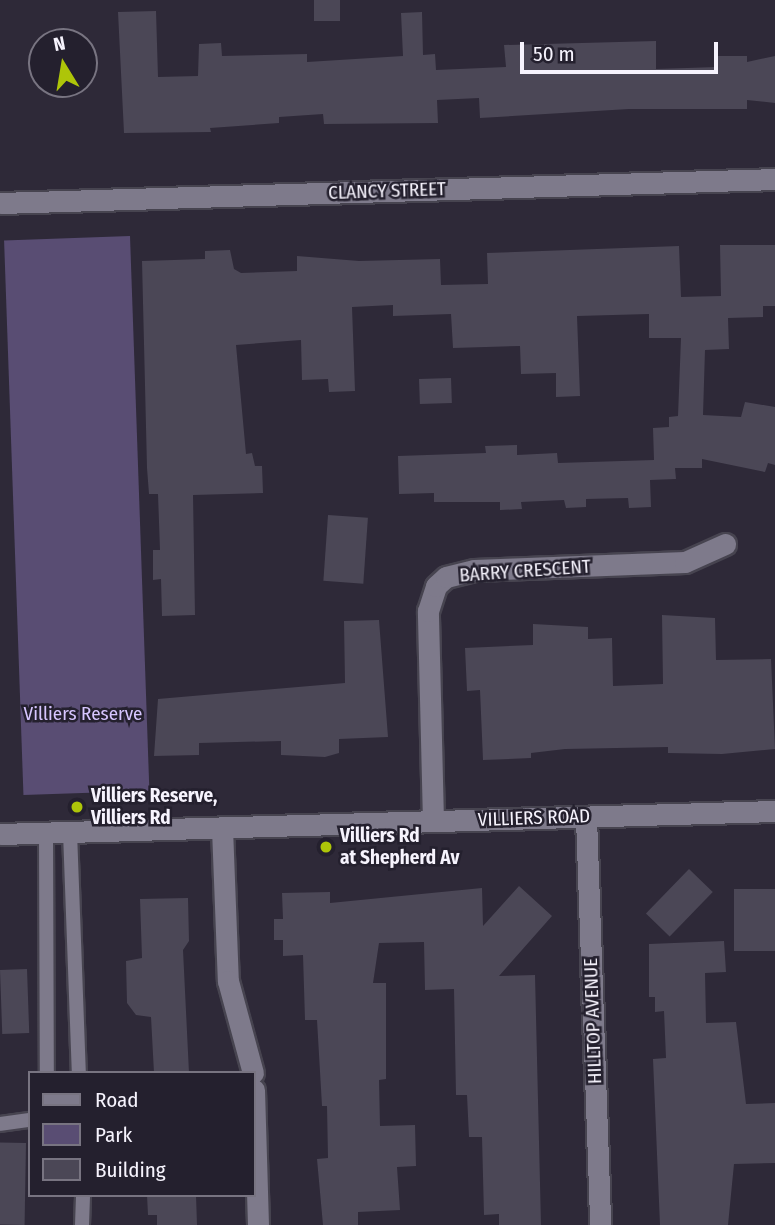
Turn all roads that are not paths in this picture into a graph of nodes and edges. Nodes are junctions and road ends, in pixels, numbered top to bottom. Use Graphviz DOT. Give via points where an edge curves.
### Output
graph roads {
  1 [pos="775,179"];
  2 [pos="0,202"];
  3 [pos="725,544"];
  4 [pos="775,811"];
  5 [pos="586,817"];
  6 [pos="433,821"];
  7 [pos="222,828"];
  8 [pos="70,832"];
  9 [pos="46,833"];
  10 [pos="0,834"];
  11 [pos="47,1071"];
  12 [pos="79,1071"];
  13 [pos="252,1071"];
  14 [pos="28,1120"];
  15 [pos="0,1125"];
  16 [pos="256,1158"];
  17 [pos="83,1197"];
  18 [pos="82,1225"];
  19 [pos="258,1225"];
  20 [pos="600,1225"];
  1 -- 2 [label="street, CLANCY STREET"];
  3 -- 6 [label="street, BARRY CRESCENT" via="685,562 474,570 446,577 436,586 428,611"];
  4 -- 5 [label="street, VILLIERS ROAD"];
  5 -- 6 [label="street, VILLIERS ROAD"];
  5 -- 20 [label="street, HILLTOP AVENUE"];
  6 -- 7 [label="street, VILLIERS ROAD"];
  7 -- 8 [label="street, VILLIERS ROAD"];
  7 -- 13 [label="street" via="228,981"];
  8 -- 9 [label="street, VILLIERS ROAD"];
  8 -- 12 [label="lane"];
  9 -- 10 [label="street, VILLIERS ROAD"];
  9 -- 11 [label="lane"];
  14 -- 15 [label="lane"];
  16 -- 19 [label="street"];
  17 -- 18 [label="lane"];
}
